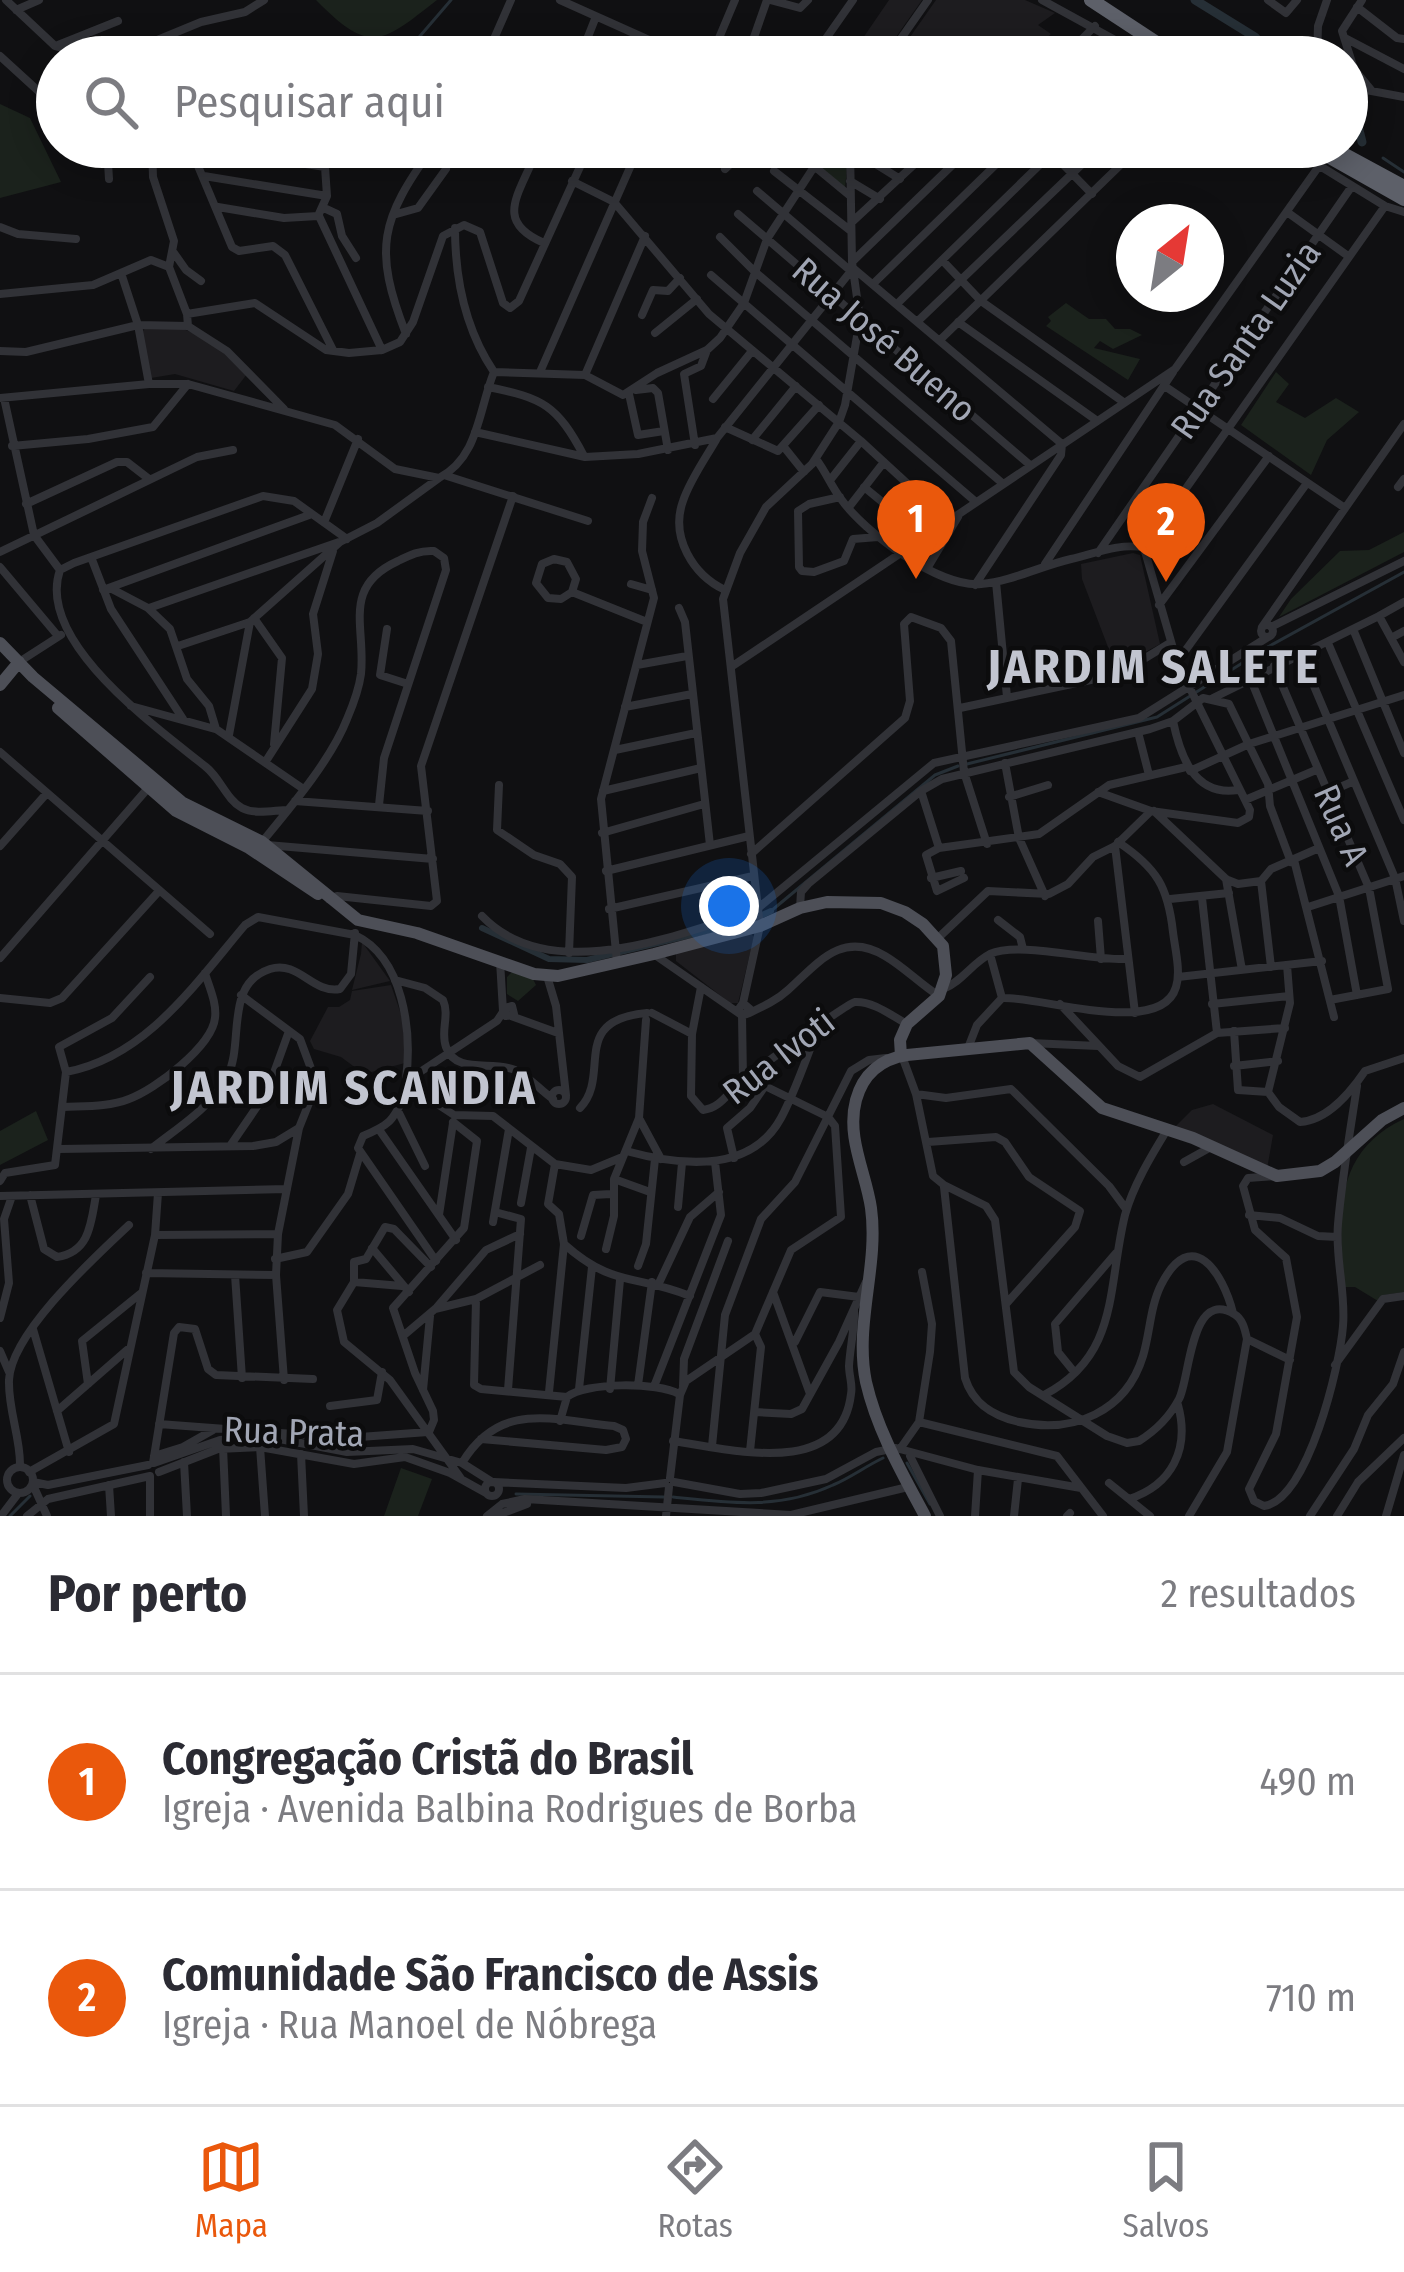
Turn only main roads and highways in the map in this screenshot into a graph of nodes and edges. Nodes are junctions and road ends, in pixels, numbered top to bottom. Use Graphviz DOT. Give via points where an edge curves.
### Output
graph roads {
  1 [pos="1091,0"];
  2 [pos="1107,0"];
  3 [pos="1146,36"];
  4 [pos="1162,36"];
  5 [pos="1344,168"];
  6 [pos="1368,168"];
  7 [pos="1372,185"];
  8 [pos="1352,186"];
  9 [pos="1404,187"];
  10 [pos="1404,200"];
  11 [pos="11,656"];
  12 [pos="0,685"];
  13 [pos="152,784"];
  14 [pos="305,883"];
  15 [pos="894,1057"];
  16 [pos="1404,1108"];
  17 [pos="1331,1164"];
  18 [pos="1344,1175"];
  19 [pos="925,1516"];
  1 -- 3 [label="highway"];
  2 -- 4 [label="highway"];
  5 -- 7 [label="highway"];
  6 -- 9 [label="highway"];
  7 -- 8 [label="highway"];
  7 -- 10 [label="highway"];
  11 -- 12 [label="main road"];
  11 -- 13 [label="main road" via="30,684"];
  13 -- 14 [label="main road" via="192,821"];
  13 -- 14 [label="main road" via="264,843"];
  14 -- 15 [label="main road" via="356,927 391,927 547,976 616,955 654,954 800,908 881,903 937,938 946,956 941,993 907,1024"];
  15 -- 17 [label="main road" via="1030,1043 1102,1108 1276,1176"];
  15 -- 19 [label="main road" via="864,1083 855,1109 871,1208 862,1363"];
  16 -- 17 [label="main road"];
  17 -- 18 [label="main road"];
}
